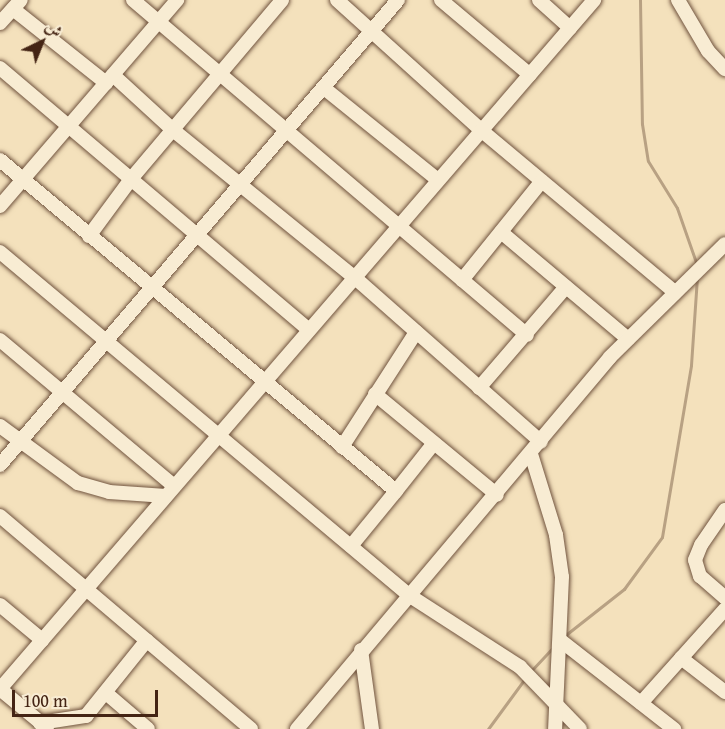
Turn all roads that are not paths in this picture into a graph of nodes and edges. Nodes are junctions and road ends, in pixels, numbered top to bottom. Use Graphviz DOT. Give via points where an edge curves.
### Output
graph roads {
  1 [pos="134,0"];
  2 [pos="177,0"];
  3 [pos="282,0"];
  4 [pos="336,0"];
  5 [pos="398,0"];
  6 [pos="441,0"];
  7 [pos="539,0"];
  8 [pos="594,0"];
  9 [pos="678,0"];
  10 [pos="17,4"];
  11 [pos="0,22"];
  12 [pos="159,22"];
  13 [pos="570,28"];
  14 [pos="370,31"];
  15 [pos="0,68"];
  16 [pos="725,69"];
  17 [pos="220,75"];
  18 [pos="530,75"];
  19 [pos="109,79"];
  20 [pos="324,88"];
  21 [pos="69,126"];
  22 [pos="173,130"];
  23 [pos="481,130"];
  24 [pos="286,131"];
  25 [pos="0,160"];
  26 [pos="131,179"];
  27 [pos="23,180"];
  28 [pos="438,180"];
  29 [pos="542,181"];
  30 [pos="241,183"];
  31 [pos="0,206"];
  32 [pos="398,226"];
  33 [pos="501,232"];
  34 [pos="89,236"];
  35 [pos="196,236"];
  36 [pos="725,244"];
  37 [pos="0,252"];
  38 [pos="354,278"];
  39 [pos="462,280"];
  40 [pos="566,287"];
  41 [pos="151,289"];
  42 [pos="675,292"];
  43 [pos="309,330"];
  44 [pos="416,332"];
  45 [pos="527,335"];
  46 [pos="628,339"];
  47 [pos="0,340"];
  48 [pos="105,342"];
  49 [pos="265,381"];
  50 [pos="479,388"];
  51 [pos="62,392"];
  52 [pos="375,394"];
  53 [pos="0,426"];
  54 [pos="219,434"];
  55 [pos="20,442"];
  56 [pos="541,442"];
  57 [pos="434,443"];
  58 [pos="342,447"];
  59 [pos="531,454"];
  60 [pos="0,465"];
  61 [pos="170,491"];
  62 [pos="396,491"];
  63 [pos="496,495"];
  64 [pos="725,510"];
  65 [pos="0,516"];
  66 [pos="351,546"];
  67 [pos="86,588"];
  68 [pos="410,596"];
  69 [pos="725,598"];
  70 [pos="0,604"];
  71 [pos="725,609"];
  72 [pos="42,640"];
  73 [pos="147,640"];
  74 [pos="560,640"];
  75 [pos="361,650"];
  76 [pos="681,658"];
  77 [pos="0,689"];
  78 [pos="725,692"];
  79 [pos="106,693"];
  80 [pos="641,704"];
  81 [pos="558,705"];
  82 [pos="44,726"];
  83 [pos="148,729"];
  84 [pos="251,729"];
  85 [pos="297,729"];
  86 [pos="372,729"];
  87 [pos="555,729"];
  88 [pos="580,729"];
  89 [pos="674,729"];
  1 -- 12 [label="street"];
  2 -- 12 [label="street"];
  3 -- 17 [label="street"];
  4 -- 14 [label="street"];
  5 -- 14 [label="street"];
  6 -- 18 [label="street"];
  7 -- 13 [label="street"];
  8 -- 13 [label="street"];
  9 -- 16 [label="street" via="708,51"];
  10 -- 11 [label="street"];
  10 -- 19 [label="street"];
  12 -- 17 [label="street"];
  12 -- 19 [label="street"];
  13 -- 18 [label="street"];
  14 -- 20 [label="street"];
  14 -- 23 [label="street"];
  15 -- 21 [label="street"];
  17 -- 22 [label="street"];
  17 -- 24 [label="street"];
  18 -- 23 [label="street"];
  19 -- 21 [label="street"];
  19 -- 22 [label="street"];
  20 -- 24 [label="street"];
  20 -- 28 [label="street"];
  21 -- 26 [label="street"];
  21 -- 27 [label="street"];
  22 -- 26 [label="street"];
  22 -- 30 [label="street"];
  23 -- 28 [label="street"];
  23 -- 29 [label="street"];
  24 -- 30 [label="street"];
  24 -- 32 [label="street"];
  25 -- 27 [label="street"];
  26 -- 34 [label="street"];
  26 -- 35 [label="street"];
  27 -- 31 [label="street"];
  27 -- 34 [label="street"];
  28 -- 32 [label="street"];
  29 -- 33 [label="street"];
  29 -- 42 [label="street"];
  30 -- 35 [label="street"];
  30 -- 38 [label="street"];
  32 -- 38 [label="street"];
  32 -- 39 [label="street"];
  33 -- 39 [label="street"];
  33 -- 40 [label="street"];
  34 -- 41 [label="street"];
  35 -- 41 [label="street"];
  35 -- 43 [label="street"];
  36 -- 42 [label="street"];
  37 -- 48 [label="street"];
  38 -- 43 [label="street"];
  38 -- 44 [label="street"];
  39 -- 45 [label="street"];
  40 -- 45 [label="street"];
  40 -- 46 [label="street"];
  41 -- 48 [label="street"];
  41 -- 49 [label="street"];
  42 -- 46 [label="street"];
  43 -- 49 [label="street"];
  44 -- 50 [label="street"];
  44 -- 52 [label="street"];
  45 -- 50 [label="street"];
  46 -- 56 [label="street"];
  47 -- 51 [label="street"];
  48 -- 51 [label="street"];
  48 -- 54 [label="street"];
  49 -- 54 [label="street"];
  49 -- 58 [label="street"];
  50 -- 56 [label="street"];
  51 -- 55 [label="street"];
  51 -- 61 [label="street"];
  52 -- 57 [label="street"];
  52 -- 58 [label="street" via="356,431"];
  53 -- 55 [label="street"];
  54 -- 61 [label="street"];
  54 -- 66 [label="street"];
  55 -- 60 [label="street"];
  55 -- 61 [label="street" via="61,473 90,488"];
  56 -- 59 [label="street"];
  57 -- 62 [label="street"];
  57 -- 63 [label="street"];
  58 -- 62 [label="street"];
  59 -- 63 [label="street"];
  59 -- 74 [label="street" via="559,555"];
  61 -- 67 [label="street"];
  62 -- 66 [label="street"];
  63 -- 68 [label="street"];
  64 -- 69 [label="street" via="701,545 696,560 700,576"];
  65 -- 67 [label="street"];
  66 -- 68 [label="street"];
  67 -- 72 [label="street"];
  67 -- 73 [label="street"];
  68 -- 75 [label="street"];
  68 -- 81 [label="street" via="520,667"];
  70 -- 72 [label="street"];
  71 -- 76 [label="street"];
  72 -- 77 [label="street"];
  73 -- 79 [label="street"];
  73 -- 84 [label="street"];
  74 -- 80 [label="street"];
  74 -- 81 [label="street"];
  75 -- 85 [label="street"];
  75 -- 86 [label="street"];
  76 -- 78 [label="street"];
  76 -- 80 [label="street"];
  77 -- 82 [label="street"];
  79 -- 82 [label="street" via="84,717"];
  79 -- 83 [label="street"];
  80 -- 89 [label="street"];
  81 -- 87 [label="street"];
  81 -- 88 [label="street"];
}
